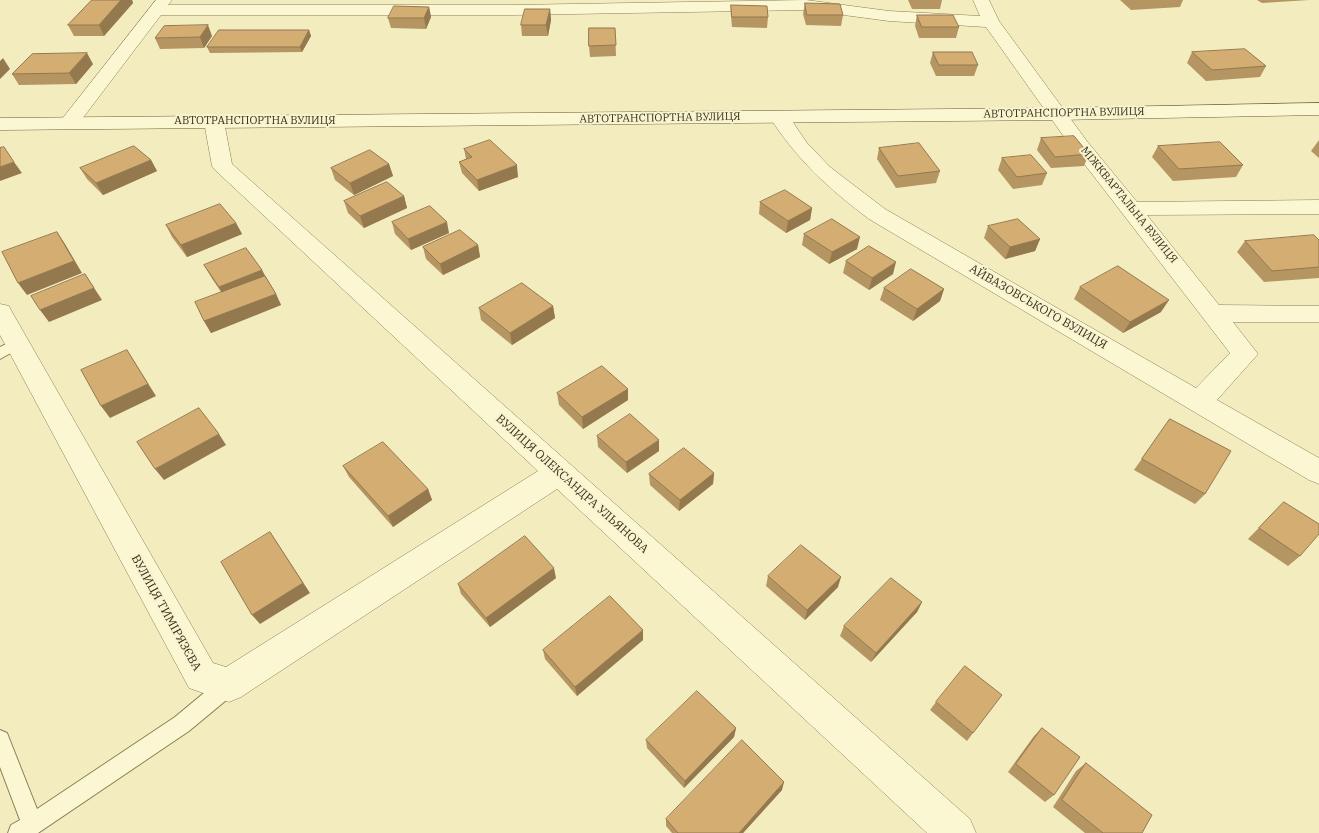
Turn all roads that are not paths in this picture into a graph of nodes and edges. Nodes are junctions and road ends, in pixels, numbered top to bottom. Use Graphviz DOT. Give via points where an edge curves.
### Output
graph roads {
  1 [pos="981,0"];
  2 [pos="160,5"];
  3 [pos="991,22"];
  4 [pos="1319,109"];
  5 [pos="1057,114"];
  6 [pos="779,116"];
  7 [pos="214,122"];
  8 [pos="69,123"];
  9 [pos="0,124"];
  10 [pos="1319,206"];
  11 [pos="1131,209"];
  12 [pos="0,312"];
  13 [pos="1215,313"];
  14 [pos="1319,314"];
  15 [pos="9,348"];
  16 [pos="1200,401"];
  17 [pos="559,472"];
  18 [pos="1319,472"];
  19 [pos="229,685"];
  20 [pos="0,740"];
  21 [pos="25,829"];
  22 [pos="956,833"];
  1 -- 3 [label="street, МІЖКВАРТАЛЬНА ВУЛИЦЯ"];
  2 -- 3 [label="street" via="513,10 806,5 889,16"];
  2 -- 8 [label="street"];
  3 -- 5 [label="street, МІЖКВАРТАЛЬНА ВУЛИЦЯ"];
  4 -- 5 [label="street, АВТОТРАНСПОРТНА ВУЛИЦЯ"];
  5 -- 6 [label="street, АВТОТРАНСПОРТНА ВУЛИЦЯ"];
  5 -- 11 [label="street, МІЖКВАРТАЛЬНА ВУЛИЦЯ"];
  6 -- 7 [label="street, АВТОТРАНСПОРТНА ВУЛИЦЯ"];
  6 -- 16 [label="street, АЙВАЗОВСЬКОГО ВУЛИЦЯ" via="796,144 827,177 878,214"];
  7 -- 8 [label="street, АВТОТРАНСПОРТНА ВУЛИЦЯ"];
  7 -- 17 [label="street, ВУЛИЦЯ ОЛЕКСАНДРА УЛЬЯНОВА" via="222,166"];
  8 -- 9 [label="street, АВТОТРАНСПОРТНА ВУЛИЦЯ"];
  10 -- 11 [label="street"];
  11 -- 13 [label="street, МІЖКВАРТАЛЬНА ВУЛИЦЯ"];
  12 -- 15 [label="street, ВУЛИЦЯ ТИМІРЯЗЄВА"];
  13 -- 14 [label="street"];
  13 -- 16 [label="street, МІЖКВАРТАЛЬНА ВУЛИЦЯ" via="1245,354"];
  15 -- 19 [label="street, ВУЛИЦЯ ТИМІРЯЗЄВА" via="201,676"];
  16 -- 18 [label="street, АЙВАЗОВСЬКОГО ВУЛИЦЯ"];
  17 -- 19 [label="street"];
  17 -- 22 [label="street, ВУЛИЦЯ ОЛЕКСАНДРА УЛЬЯНОВА"];
  19 -- 21 [label="lane" via="182,724"];
  20 -- 21 [label="lane"];
}
